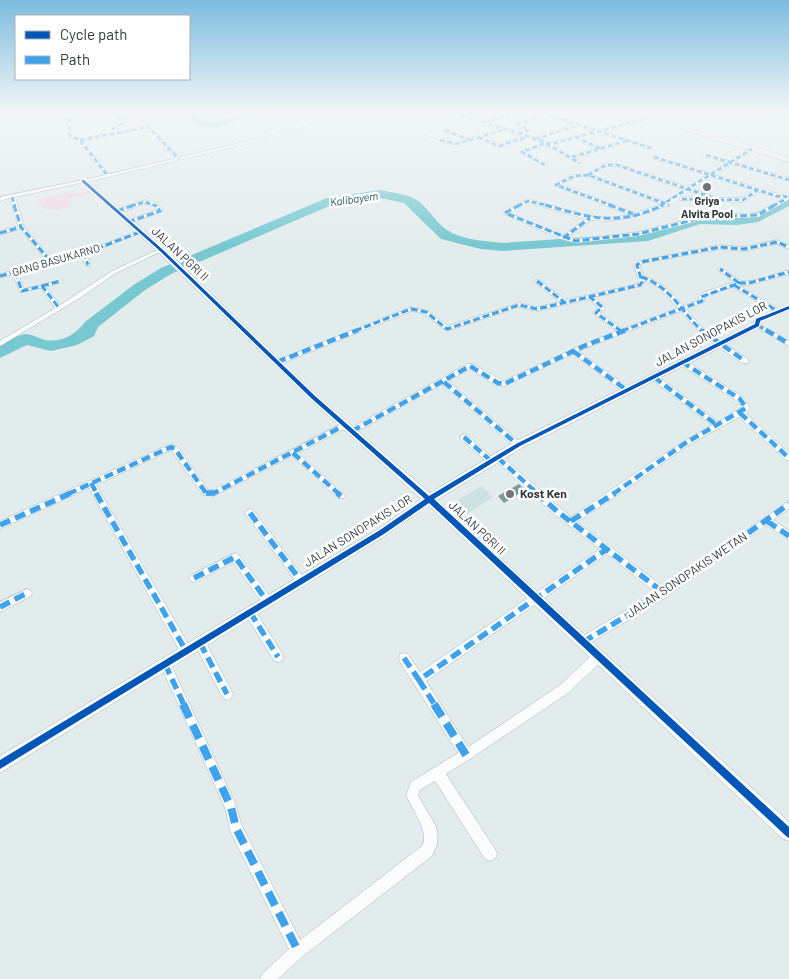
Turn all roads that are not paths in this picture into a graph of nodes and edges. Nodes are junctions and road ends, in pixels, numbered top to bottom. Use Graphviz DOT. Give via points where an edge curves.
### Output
graph roads {
  1 [pos="92,156"];
  2 [pos="176,156"];
  3 [pos="192,156"];
  4 [pos="529,156"];
  5 [pos="578,156"];
  6 [pos="709,156"];
  7 [pos="743,156"];
  8 [pos="572,157"];
  9 [pos="654,157"];
  10 [pos="179,159"];
  11 [pos="734,162"];
  12 [pos="580,163"];
  13 [pos="545,165"];
  14 [pos="588,175"];
  15 [pos="711,175"];
  16 [pos="107,176"];
  17 [pos="719,177"];
  18 [pos="789,180"];
  19 [pos="83,181"];
  20 [pos="93,183"];
  21 [pos="688,189"];
  22 [pos="758,190"];
  23 [pos="695,192"];
  24 [pos="12,197"];
  25 [pos="787,197"];
  26 [pos="682,199"];
  27 [pos="0,200"];
  28 [pos="720,200"];
  29 [pos="665,204"];
  30 [pos="671,206"];
  31 [pos="117,211"];
  32 [pos="635,215"];
  33 [pos="589,220"];
  34 [pos="128,222"];
  35 [pos="21,227"];
  36 [pos="140,232"];
  37 [pos="0,233"];
  38 [pos="563,238"];
  39 [pos="787,245"];
  40 [pos="161,250"];
  41 [pos="83,252"];
  42 [pos="51,262"];
  43 [pos="88,265"];
  44 [pos="720,269"];
  45 [pos="15,272"];
  46 [pos="789,272"];
  47 [pos="0,276"];
  48 [pos="641,277"];
  49 [pos="538,281"];
  50 [pos="60,282"];
  51 [pos="737,284"];
  52 [pos="42,286"];
  53 [pos="589,296"];
  54 [pos="564,302"];
  55 [pos="683,307"];
  56 [pos="789,307"];
  57 [pos="59,308"];
  58 [pos="779,312"];
  59 [pos="757,325"];
  60 [pos="621,331"];
  61 [pos="0,344"];
  62 [pos="718,344"];
  63 [pos="789,344"];
  64 [pos="573,351"];
  65 [pos="745,361"];
  66 [pos="277,362"];
  67 [pos="682,362"];
  68 [pos="654,377"];
  69 [pos="444,382"];
  70 [pos="628,391"];
  71 [pos="743,410"];
  72 [pos="718,426"];
  73 [pos="348,428"];
  74 [pos="464,437"];
  75 [pos="518,444"];
  76 [pos="293,453"];
  77 [pos="789,458"];
  78 [pos="495,459"];
  79 [pos="91,483"];
  80 [pos="341,496"];
  81 [pos="429,499"];
  82 [pos="789,504"];
  83 [pos="250,513"];
  84 [pos="571,521"];
  85 [pos="767,521"];
  86 [pos="0,525"];
  87 [pos="789,536"];
  88 [pos="607,549"];
  89 [pos="194,578"];
  90 [pos="301,581"];
  91 [pos="664,593"];
  92 [pos="27,594"];
  93 [pos="536,599"];
  94 [pos="268,601"];
  95 [pos="0,607"];
  96 [pos="250,612"];
  97 [pos="583,642"];
  98 [pos="200,643"];
  99 [pos="186,651"];
  100 [pos="278,657"];
  101 [pos="598,657"];
  102 [pos="404,658"];
  103 [pos="165,664"];
  104 [pos="418,680"];
  105 [pos="227,694"];
  106 [pos="466,756"];
  107 [pos="0,764"];
  108 [pos="437,772"];
  109 [pos="789,832"];
  110 [pos="490,854"];
  111 [pos="298,951"];
  112 [pos="267,979"];
  1 -- 16 [label="street"];
  2 -- 10 [label="street"];
  3 -- 10 [label="street"];
  4 -- 13 [label="street"];
  5 -- 8 [label="street"];
  6 -- 11 [label="street"];
  7 -- 11 [label="street"];
  8 -- 12 [label="street"];
  9 -- 15 [label="street"];
  10 -- 16 [label="street"];
  11 -- 15 [label="street"];
  11 -- 17 [label="street"];
  11 -- 18 [label="street"];
  14 -- 21 [label="street" via="602,166 613,164"];
  14 -- 29 [label="street"];
  14 -- 32 [label="street" via="574,176 556,186"];
  15 -- 17 [label="street"];
  15 -- 21 [label="street"];
  16 -- 20 [label="street"];
  17 -- 22 [label="street"];
  17 -- 23 [label="street"];
  19 -- 20 [label="street, JALAN PGRI II"];
  19 -- 24 [label="street"];
  20 -- 31 [label="street, JALAN PGRI II"];
  21 -- 23 [label="street"];
  21 -- 29 [label="street"];
  22 -- 25 [label="street"];
  22 -- 28 [label="street" via="743,200"];
  23 -- 26 [label="street"];
  23 -- 28 [label="street"];
  24 -- 27 [label="street"];
  24 -- 35 [label="street"];
  25 -- 38 [label="street" via="758,215 748,217 705,217 638,234 575,241"];
  26 -- 28 [label="street"];
  26 -- 30 [label="street"];
  29 -- 30 [label="street"];
  29 -- 32 [label="street"];
  30 -- 32 [label="street"];
  31 -- 34 [label="street, JALAN PGRI II"];
  31 -- 34 [label="street" via="145,202 154,204 160,211"];
  32 -- 33 [label="street" via="610,221"];
  33 -- 38 [label="street"];
  33 -- 38 [label="street" via="525,201 505,213"];
  34 -- 36 [label="street, JALAN PGRI II"];
  35 -- 37 [label="street"];
  35 -- 42 [label="street"];
  36 -- 40 [label="street, JALAN PGRI II"];
  36 -- 41 [label="street, GANG BASUKARNO"];
  39 -- 48 [label="street" via="777,242 741,250 717,247 641,262 638,265"];
  40 -- 57 [label="street" via="114,272"];
  40 -- 66 [label="street, JALAN PGRI II"];
  41 -- 42 [label="street, GANG BASUKARNO"];
  41 -- 43 [label="street"];
  42 -- 45 [label="street, GANG BASUKARNO"];
  44 -- 51 [label="street"];
  45 -- 47 [label="street, GANG BASUKARNO"];
  45 -- 52 [label="street" via="22,290"];
  46 -- 51 [label="street"];
  48 -- 53 [label="street" via="640,285"];
  48 -- 55 [label="street" via="653,280"];
  49 -- 54 [label="street"];
  50 -- 52 [label="street"];
  51 -- 55 [label="street" via="707,293 701,297 702,301"];
  51 -- 58 [label="street"];
  52 -- 57 [label="street"];
  53 -- 54 [label="street"];
  53 -- 60 [label="street" via="602,306 596,313"];
  54 -- 66 [label="street" via="535,309 519,305 447,329 426,312 412,309"];
  55 -- 60 [label="street"];
  55 -- 62 [label="street" via="702,331"];
  56 -- 58 [label="street, JALAN SONOPAKIS LOR"];
  57 -- 61 [label="street"];
  58 -- 59 [label="street, JALAN SONOPAKIS LOR" via="758,320"];
  59 -- 62 [label="street, JALAN SONOPAKIS LOR"];
  59 -- 63 [label="street"];
  60 -- 64 [label="street"];
  62 -- 65 [label="street"];
  62 -- 67 [label="street, JALAN SONOPAKIS LOR"];
  64 -- 69 [label="street" via="504,384 470,366"];
  64 -- 70 [label="street"];
  66 -- 73 [label="street, JALAN PGRI II"];
  67 -- 68 [label="street, JALAN SONOPAKIS LOR"];
  67 -- 71 [label="street" via="740,399"];
  68 -- 70 [label="street, JALAN SONOPAKIS LOR"];
  68 -- 72 [label="street"];
  69 -- 73 [label="street"];
  69 -- 75 [label="street"];
  70 -- 75 [label="street, JALAN SONOPAKIS LOR"];
  71 -- 72 [label="street"];
  71 -- 77 [label="street"];
  72 -- 84 [label="street" via="684,444"];
  73 -- 76 [label="street"];
  73 -- 81 [label="street, JALAN PGRI II"];
  74 -- 78 [label="street"];
  75 -- 78 [label="street, JALAN SONOPAKIS LOR"];
  76 -- 79 [label="street" via="210,494 171,447"];
  76 -- 80 [label="street"];
  78 -- 81 [label="street, JALAN SONOPAKIS LOR"];
  78 -- 84 [label="street"];
  79 -- 86 [label="street"];
  79 -- 99 [label="street"];
  81 -- 90 [label="street, JALAN SONOPAKIS LOR"];
  81 -- 93 [label="street, JALAN PGRI II"];
  82 -- 85 [label="street, JALAN SONOPAKIS WETAN"];
  83 -- 90 [label="street"];
  84 -- 88 [label="street"];
  85 -- 87 [label="street"];
  85 -- 91 [label="street, JALAN SONOPAKIS WETAN"];
  88 -- 91 [label="street"];
  88 -- 93 [label="street"];
  89 -- 94 [label="street" via="235,557"];
  90 -- 94 [label="street, JALAN SONOPAKIS LOR"];
  91 -- 97 [label="street, JALAN SONOPAKIS WETAN"];
  92 -- 95 [label="street"];
  93 -- 97 [label="street, JALAN PGRI II"];
  93 -- 104 [label="street"];
  94 -- 96 [label="street, JALAN SONOPAKIS LOR"];
  96 -- 98 [label="street, JALAN SONOPAKIS LOR"];
  96 -- 100 [label="street"];
  97 -- 101 [label="street, JALAN PGRI II"];
  98 -- 99 [label="street, JALAN SONOPAKIS LOR"];
  98 -- 105 [label="street"];
  99 -- 103 [label="street, JALAN SONOPAKIS LOR"];
  101 -- 106 [label="street" via="564,689"];
  101 -- 109 [label="street, JALAN PGRI II"];
  102 -- 104 [label="street"];
  103 -- 107 [label="street, JALAN SONOPAKIS LOR"];
  103 -- 111 [label="street" via="231,807 236,828"];
  104 -- 106 [label="street"];
  106 -- 108 [label="street"];
  108 -- 110 [label="street"];
  108 -- 111 [label="street" via="415,786 412,796 433,834 433,844"];
  111 -- 112 [label="street"];
}
